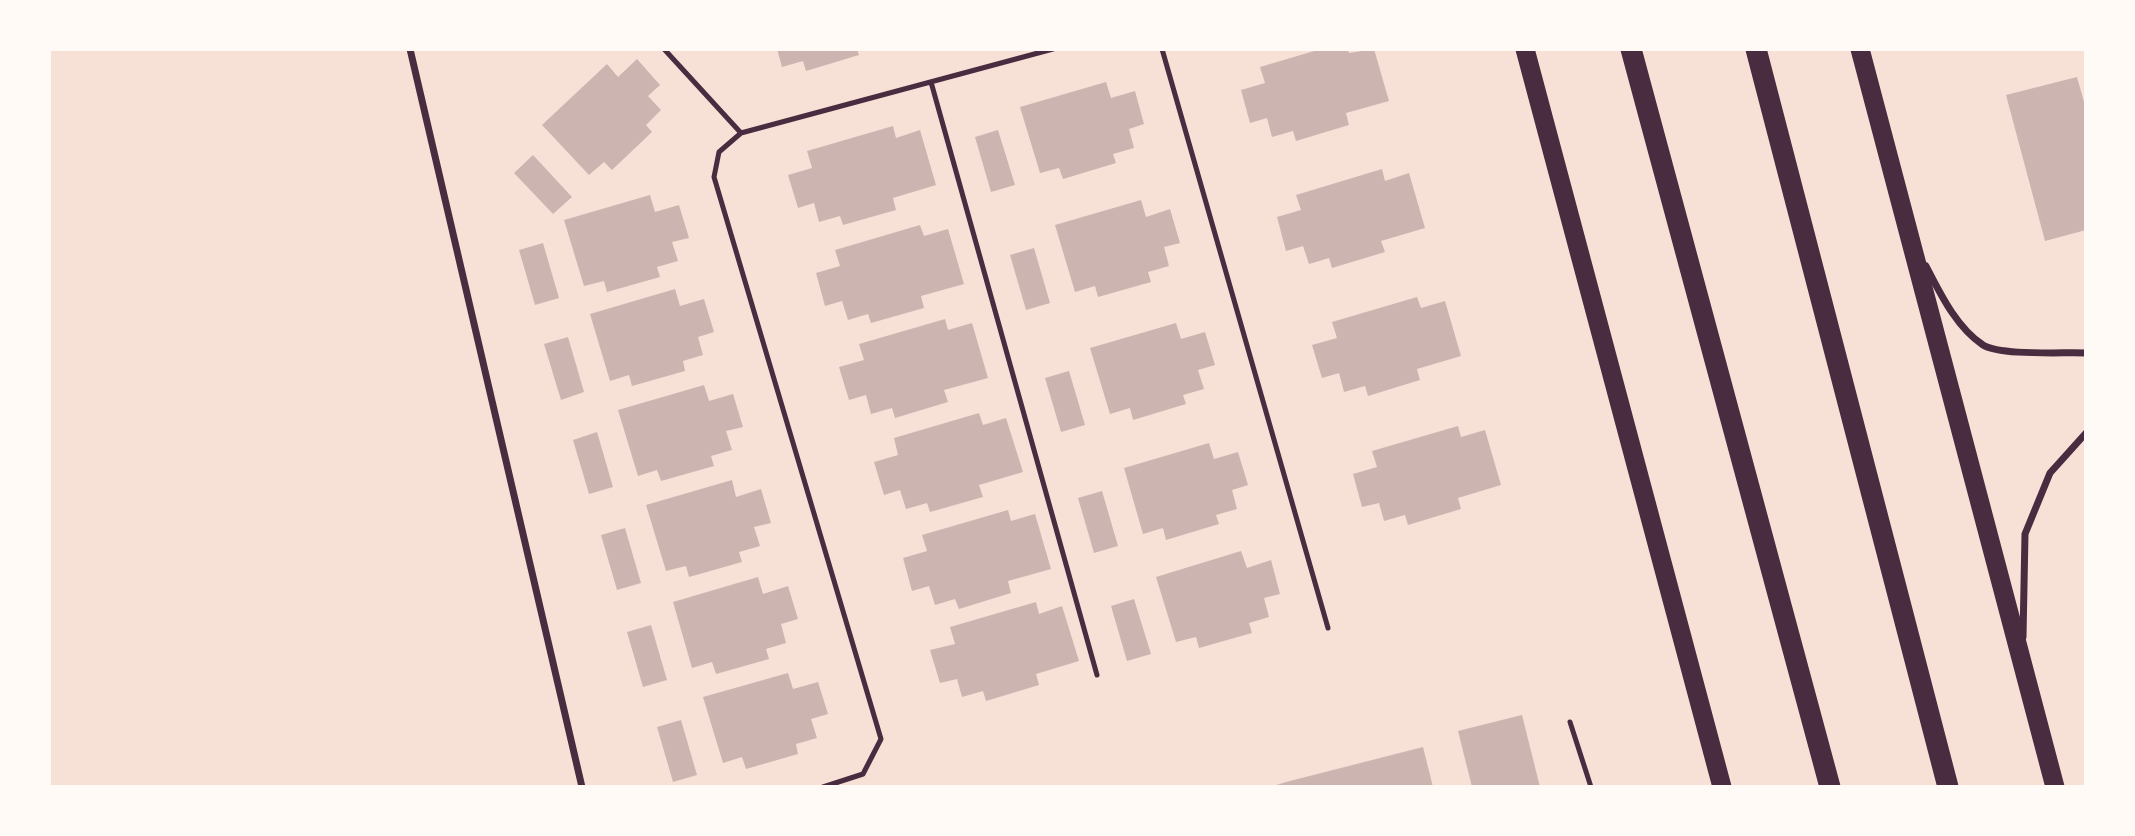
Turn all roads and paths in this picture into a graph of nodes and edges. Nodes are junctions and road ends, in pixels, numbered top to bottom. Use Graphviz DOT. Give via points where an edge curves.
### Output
graph roads {
  1 [pos="410,49"];
  2 [pos="664,49"];
  3 [pos="1053,49"];
  4 [pos="1162,49"];
  5 [pos="1525,49"];
  6 [pos="1631,49"];
  7 [pos="1756,49"];
  8 [pos="1860,49"];
  9 [pos="931,82"];
  10 [pos="741,133"];
  11 [pos="1906,229"];
  12 [pos="2086,353"];
  13 [pos="2086,433"];
  14 [pos="1328,628"];
  15 [pos="2023,662"];
  16 [pos="1097,675"];
  17 [pos="1570,722"];
  18 [pos="582,787"];
  19 [pos="823,787"];
  20 [pos="1591,787"];
  21 [pos="1722,787"];
  22 [pos="1830,787"];
  23 [pos="1948,787"];
  24 [pos="2056,787"];
  1 -- 18 [label="street"];
  2 -- 10 [label="lane"];
  3 -- 9 [label="lane"];
  4 -- 14 [label="lane"];
  5 -- 21 [label="highway"];
  6 -- 22 [label="highway"];
  7 -- 23 [label="highway"];
  8 -- 11 [label="highway"];
  9 -- 10 [label="lane"];
  9 -- 16 [label="lane"];
  10 -- 19 [label="lane" via="719,152 714,177 881,739 863,774"];
  11 -- 12 [label="street" via="1941,295 1984,346"];
  11 -- 15 [label="highway"];
  13 -- 15 [label="street" via="2050,473 2025,534"];
  15 -- 24 [label="highway"];
  17 -- 20 [label="lane"];
}
